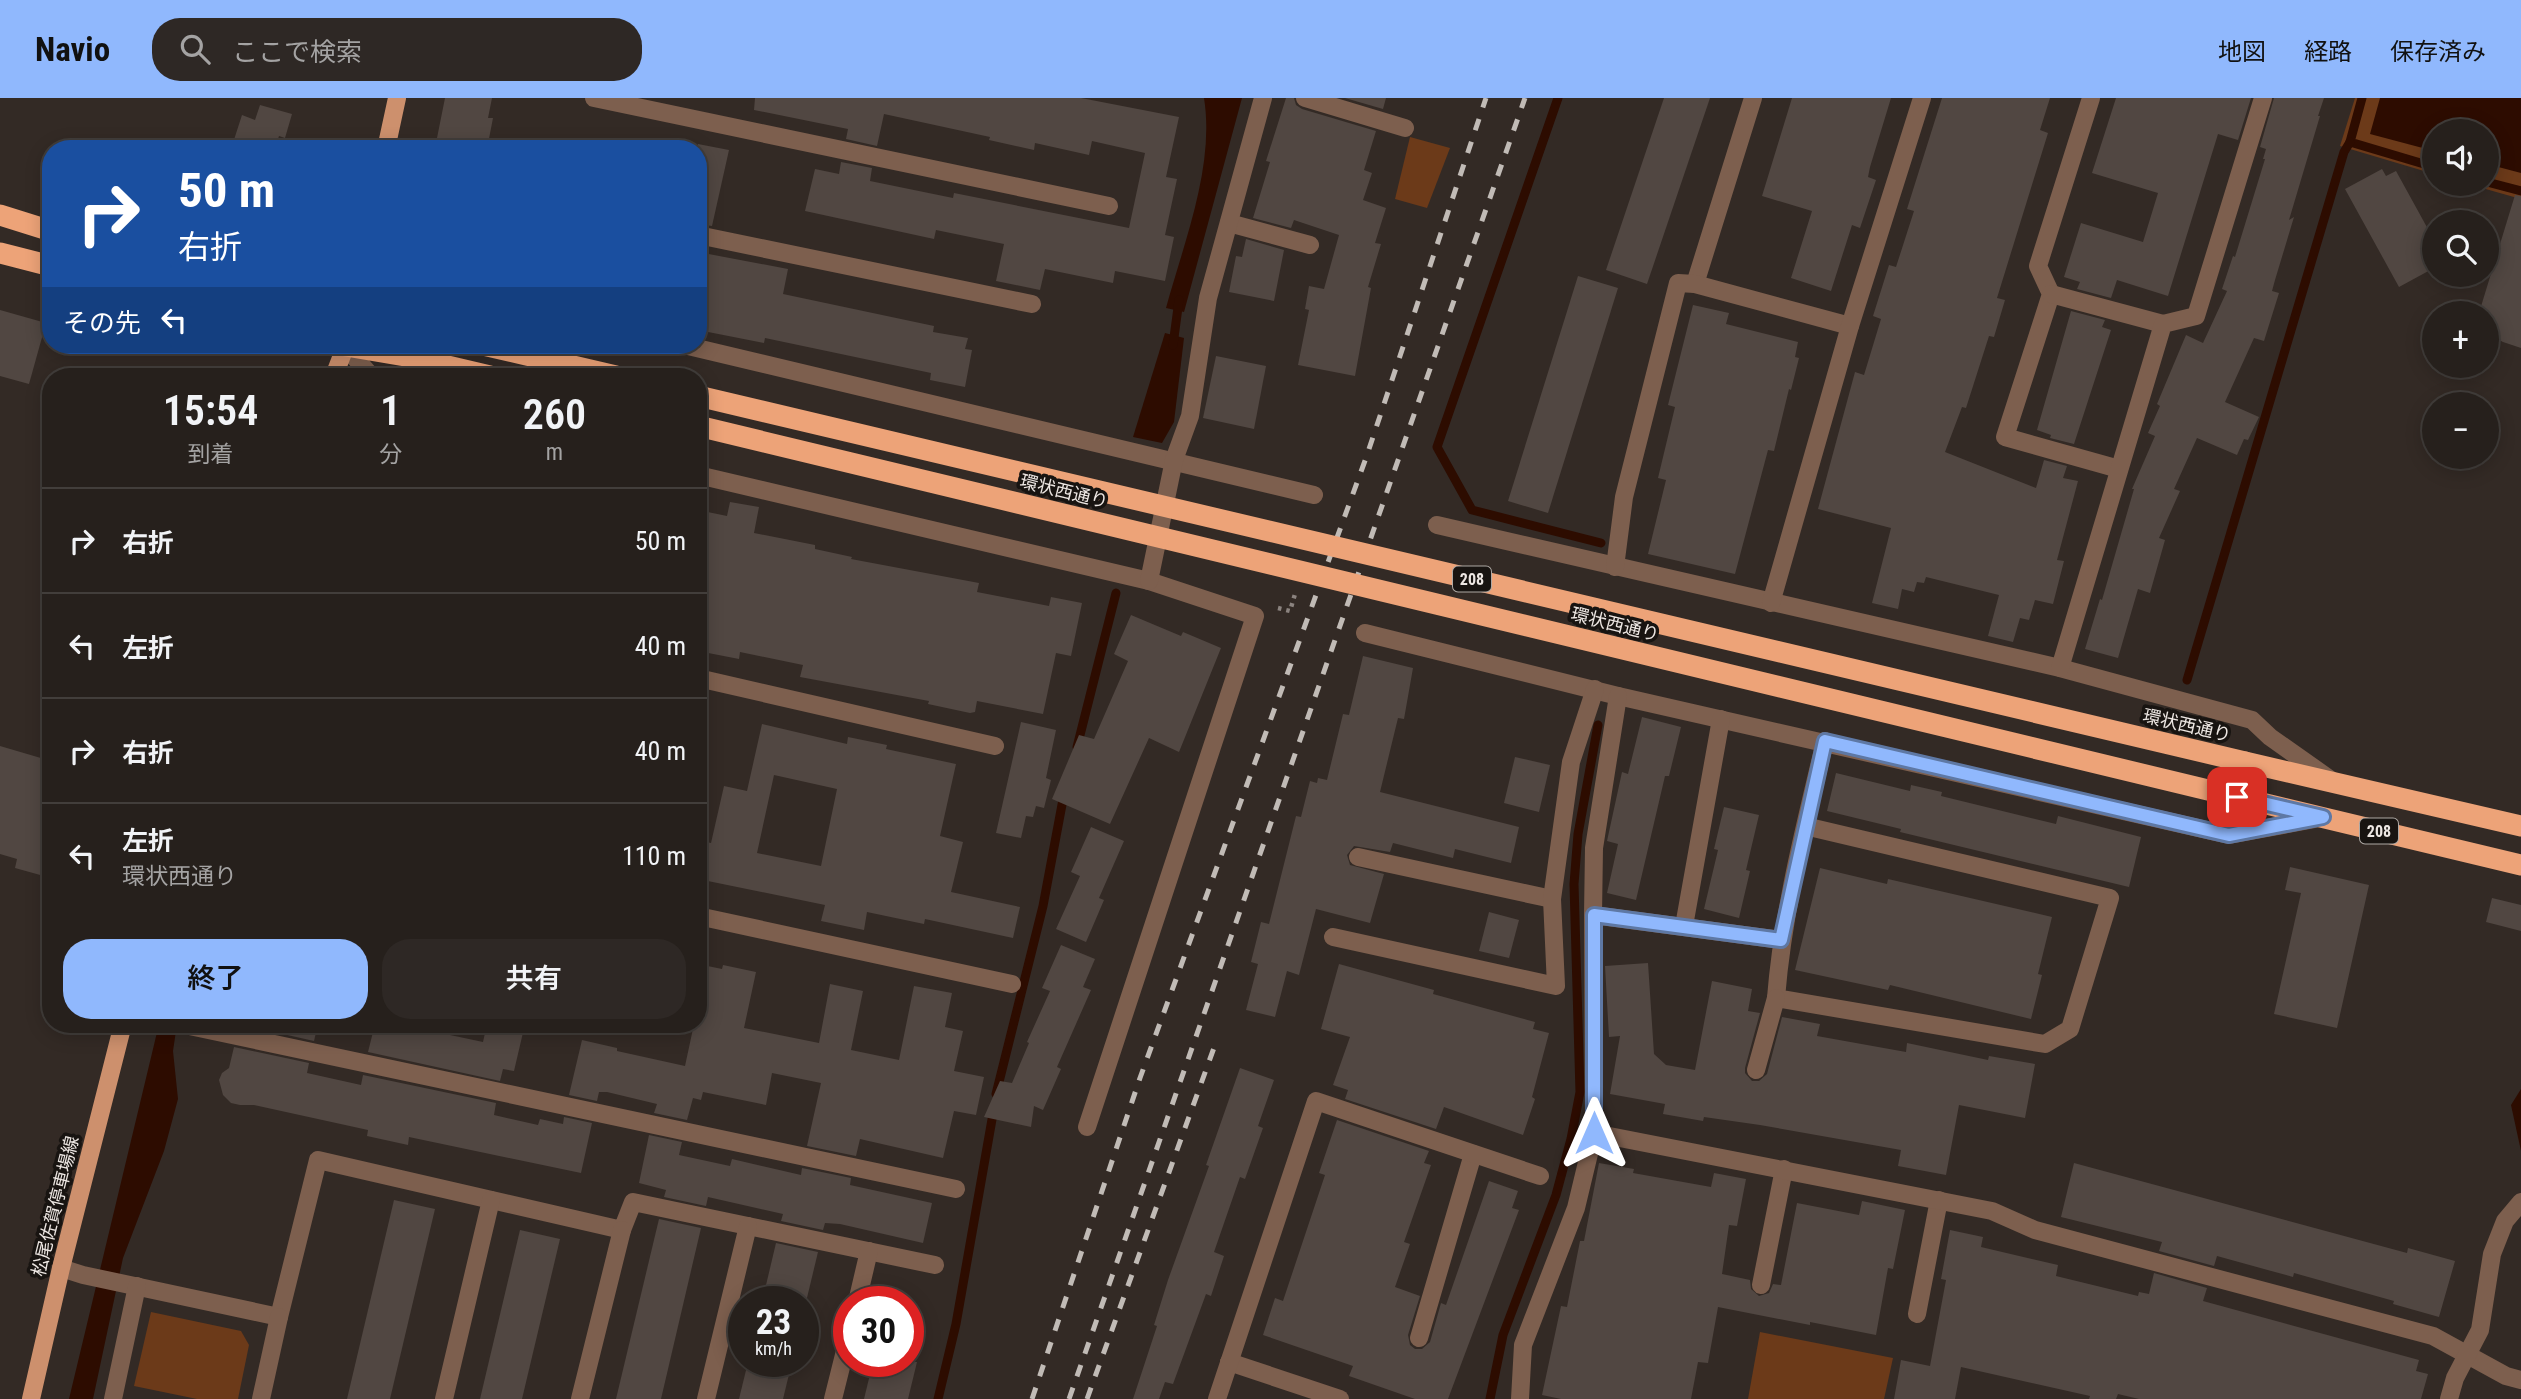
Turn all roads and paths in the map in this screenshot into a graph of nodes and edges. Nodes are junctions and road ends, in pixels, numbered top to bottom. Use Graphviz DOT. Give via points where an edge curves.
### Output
graph roads {
  1 [pos="397,98"];
  2 [pos="594,98"];
  3 [pos="1263,98"];
  4 [pos="1304,98"];
  5 [pos="1754,98"];
  6 [pos="1922,98"];
  7 [pos="2091,98"];
  8 [pos="2263,98"];
  9 [pos="1405,128"];
  10 [pos="388,140"];
  11 [pos="1110,206"];
  12 [pos="0,215"];
  13 [pos="1229,223"];
  14 [pos="42,228"];
  15 [pos="707,237"];
  16 [pos="1310,245"];
  17 [pos="0,253"];
  18 [pos="42,264"];
  19 [pos="1695,284"];
  20 [pos="2051,294"];
  21 [pos="1032,304"];
  22 [pos="2163,324"];
  23 [pos="1850,326"];
  24 [pos="707,350"];
  25 [pos="352,354"];
  26 [pos="392,354"];
  27 [pos="522,354"];
  28 [pos="364,368"];
  29 [pos="456,368"];
  30 [pos="582,368"];
  31 [pos="707,398"];
  32 [pos="707,428"];
  33 [pos="1174,460"];
  34 [pos="2119,469"];
  35 [pos="707,477"];
  36 [pos="1314,495"];
  37 [pos="1437,525"];
  38 [pos="1615,567"];
  39 [pos="1149,581"];
  40 [pos="1771,603"];
  41 [pos="1365,633"];
  42 [pos="2060,668"];
  43 [pos="707,680"];
  44 [pos="1595,689"];
  45 [pos="1618,696"];
  46 [pos="1720,719"];
  47 [pos="1825,741"];
  48 [pos="995,746"];
  49 [pos="2336,783"];
  50 [pos="2323,817"];
  51 [pos="1805,826"];
  52 [pos="2521,826"];
  53 [pos="1358,857"];
  54 [pos="2521,865"];
  55 [pos="1552,899"];
  56 [pos="1594,915"];
  57 [pos="707,918"];
  58 [pos="1685,926"];
  59 [pos="1333,937"];
  60 [pos="1781,940"];
  61 [pos="1012,984"];
  62 [pos="1776,998"];
  63 [pos="121,1033"];
  64 [pos="224,1033"];
  65 [pos="1756,1070"];
  66 [pos="1087,1127"];
  67 [pos="1594,1133"];
  68 [pos="1473,1154"];
  69 [pos="1784,1169"];
  70 [pos="1540,1176"];
  71 [pos="956,1189"];
  72 [pos="491,1200"];
  73 [pos="1939,1200"];
  74 [pos="2521,1202"];
  75 [pos="748,1226"];
  76 [pos="622,1230"];
  77 [pos="869,1251"];
  78 [pos="935,1265"];
  79 [pos="61,1268"];
  80 [pos="130,1285"];
  81 [pos="1761,1285"];
  82 [pos="861,1286"];
  83 [pos="1917,1314"];
  84 [pos="279,1317"];
  85 [pos="1419,1338"];
  86 [pos="2467,1354"];
  87 [pos="1229,1362"];
  88 [pos="838,1377"];
  89 [pos="2521,1380"];
  90 [pos="31,1399"];
  91 [pos="113,1399"];
  92 [pos="261,1399"];
  93 [pos="444,1399"];
  94 [pos="580,1399"];
  95 [pos="706,1399"];
  96 [pos="833,1399"];
  97 [pos="1217,1399"];
  98 [pos="1340,1399"];
  99 [pos="1520,1399"];
  100 [pos="2449,1399"];
  1 -- 10 [label="main road"];
  2 -- 11 [label="street"];
  3 -- 13 [label="street"];
  4 -- 9 [label="street"];
  5 -- 19 [label="street"];
  6 -- 23 [label="street"];
  7 -- 20 [label="street" via="2038,266"];
  8 -- 22 [label="street" via="2196,316"];
  12 -- 14 [label="highway"];
  13 -- 16 [label="street"];
  13 -- 33 [label="street" via="1208,298 1190,416"];
  15 -- 21 [label="street"];
  17 -- 18 [label="highway"];
  19 -- 23 [label="street"];
  19 -- 38 [label="street" via="1678,283 1624,497"];
  20 -- 22 [label="street"];
  20 -- 34 [label="street" via="2005,437"];
  22 -- 34 [label="street"];
  23 -- 40 [label="street"];
  24 -- 33 [label="street"];
  25 -- 28 [label="street"];
  26 -- 29 [label="highway"];
  27 -- 30 [label="highway"];
  31 -- 49 [label="highway, 環状西通り / 208, bridge"];
  32 -- 50 [label="highway, 環状西通り / 208, bridge"];
  33 -- 36 [label="street"];
  33 -- 39 [label="street"];
  34 -- 42 [label="street"];
  35 -- 39 [label="street"];
  37 -- 38 [label="street"];
  38 -- 40 [label="street"];
  39 -- 66 [label="street" via="1255,616"];
  40 -- 42 [label="street"];
  41 -- 44 [label="street"];
  42 -- 49 [label="street" via="2252,720"];
  43 -- 48 [label="street"];
  44 -- 45 [label="street"];
  44 -- 55 [label="street" via="1571,762"];
  45 -- 46 [label="street"];
  45 -- 56 [label="street" via="1594,848"];
  46 -- 47 [label="street"];
  46 -- 58 [label="street"];
  47 -- 50 [label="street" via="2229,835"];
  47 -- 51 [label="street"];
  49 -- 52 [label="highway, 環状西通り / 208"];
  50 -- 54 [label="highway, 環状西通り / 208"];
  51 -- 60 [label="street"];
  51 -- 62 [label="street" via="2110,898 2070,1029 2045,1044"];
  53 -- 55 [label="street"];
  55 -- 59 [label="street" via="1556,986"];
  56 -- 58 [label="street"];
  56 -- 67 [label="street"];
  57 -- 61 [label="street"];
  58 -- 60 [label="street"];
  60 -- 62 [label="street"];
  62 -- 65 [label="street"];
  63 -- 79 [label="main road, 松尾佐賀停車場線"];
  64 -- 71 [label="street"];
  67 -- 69 [label="street"];
  67 -- 99 [label="street" via="1576,1208 1523,1345"];
  68 -- 70 [label="street"];
  68 -- 85 [label="street"];
  68 -- 87 [label="street" via="1316,1101"];
  69 -- 73 [label="street"];
  69 -- 81 [label="street"];
  72 -- 76 [label="street"];
  72 -- 84 [label="street" via="318,1160"];
  72 -- 93 [label="street"];
  73 -- 83 [label="street"];
  73 -- 86 [label="street" via="2433,1336"];
  74 -- 86 [label="street" via="2505,1221 2492,1254 2480,1329"];
  75 -- 76 [label="street" via="634,1202"];
  75 -- 77 [label="street"];
  75 -- 95 [label="street"];
  76 -- 94 [label="street"];
  77 -- 78 [label="street"];
  77 -- 82 [label="street"];
  79 -- 80 [label="street"];
  79 -- 90 [label="main road, 松尾佐賀停車場線"];
  80 -- 84 [label="street"];
  80 -- 91 [label="street"];
  84 -- 92 [label="street"];
  86 -- 89 [label="street"];
  86 -- 100 [label="street"];
  87 -- 97 [label="street"];
  87 -- 98 [label="street"];
  88 -- 96 [label="street"];
}
